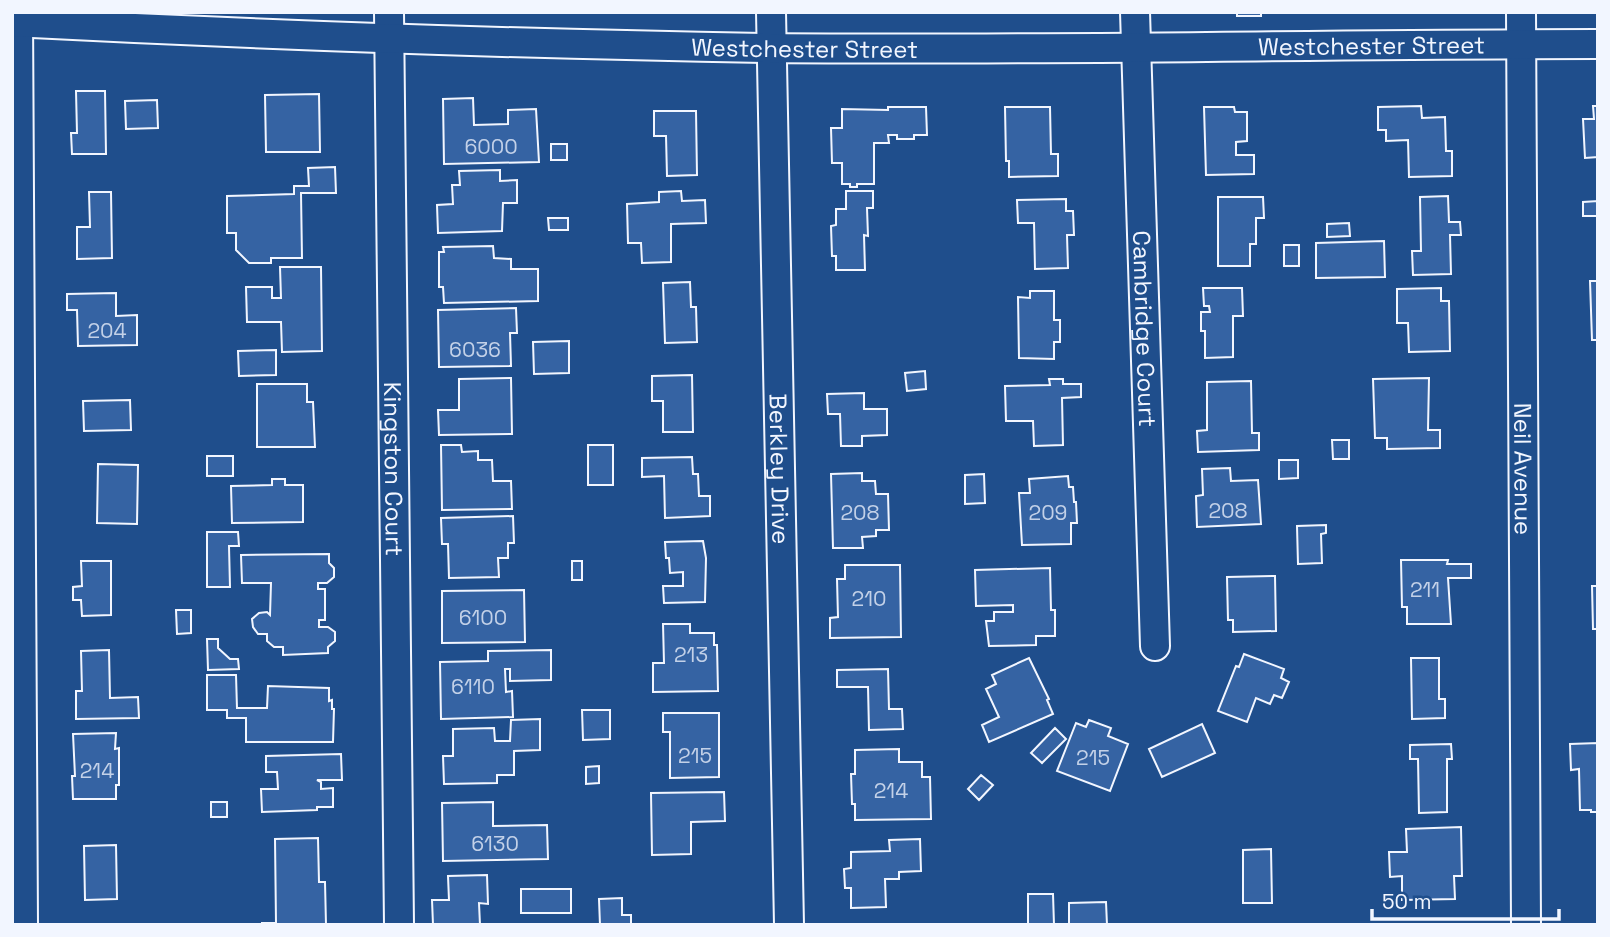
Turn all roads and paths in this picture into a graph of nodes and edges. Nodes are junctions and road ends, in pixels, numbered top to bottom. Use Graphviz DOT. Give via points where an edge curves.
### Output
graph roads {
  1 [pos="771,12"];
  2 [pos="1135,12"];
  3 [pos="1521,12"];
  4 [pos="16,19"];
  5 [pos="389,26"];
  6 [pos="1520,44"];
  7 [pos="1598,44"];
  8 [pos="770,48"];
  9 [pos="1135,48"];
  10 [pos="1155,646"];
  11 [pos="23,925"];
  12 [pos="399,925"];
  13 [pos="789,925"];
  14 [pos="1527,925"];
  1 -- 8 [label="street, Berkley Drive"];
  2 -- 9 [label="street, Cambridge Court"];
  3 -- 6 [label="street, Neil Avenue"];
  4 -- 5 [label="street, Westchester Street"];
  4 -- 11 [label="street"];
  5 -- 8 [label="street, Westchester Street"];
  5 -- 12 [label="street, Kingston Court"];
  6 -- 7 [label="street, Westchester Street"];
  6 -- 9 [label="street, Westchester Street"];
  6 -- 14 [label="street, Neil Avenue"];
  8 -- 9 [label="street, Westchester Street"];
  8 -- 13 [label="street, Berkley Drive"];
  9 -- 10 [label="street, Cambridge Court"];
}
